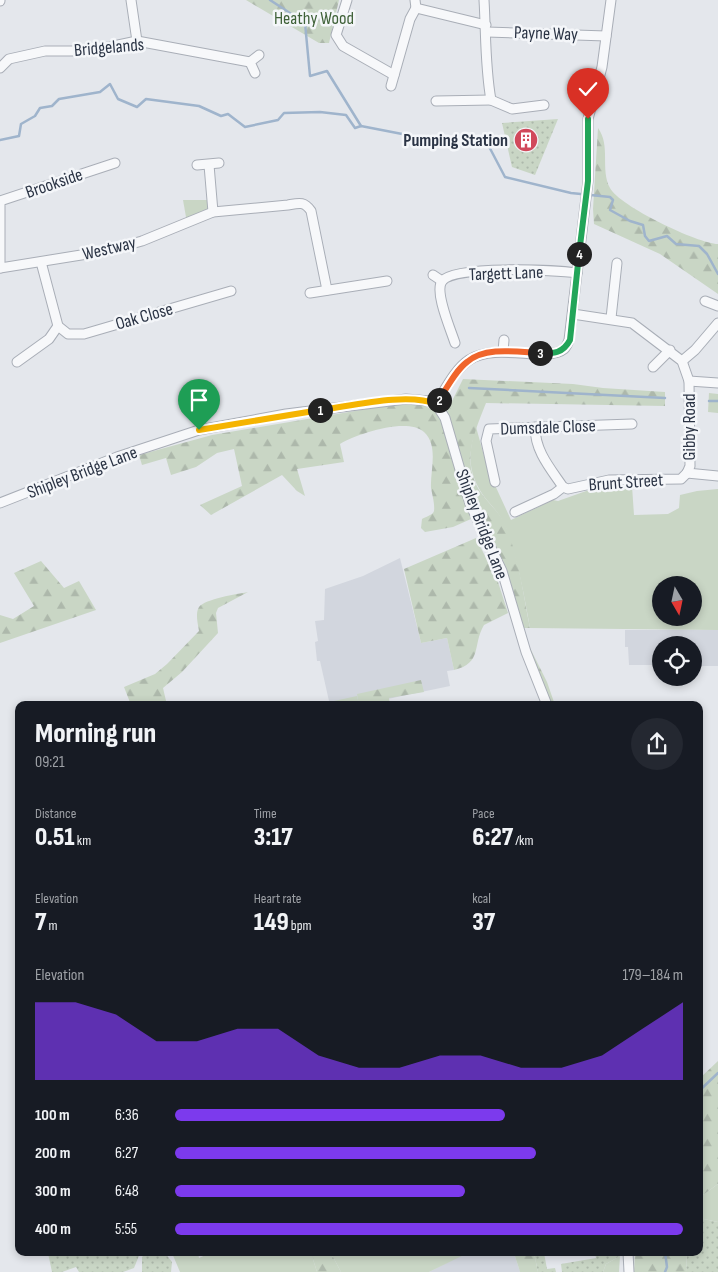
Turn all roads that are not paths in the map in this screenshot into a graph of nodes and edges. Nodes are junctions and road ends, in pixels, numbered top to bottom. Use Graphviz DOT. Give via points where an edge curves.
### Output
graph roads {
  1 [pos="131,0"];
  2 [pos="347,0"];
  3 [pos="484,0"];
  4 [pos="611,0"];
  5 [pos="416,4"];
  6 [pos="486,27"];
  7 [pos="606,36"];
  8 [pos="137,40"];
  9 [pos="259,55"];
  10 [pos="250,62"];
  11 [pos="0,68"];
  12 [pos="255,73"];
  13 [pos="394,75"];
  14 [pos="392,86"];
  15 [pos="491,100"];
  16 [pos="436,101"];
  17 [pos="544,105"];
  18 [pos="115,163"];
  19 [pos="219,163"];
  20 [pos="197,165"];
  21 [pos="209,165"];
  22 [pos="0,201"];
  23 [pos="213,212"];
  24 [pos="41,262"];
  25 [pos="617,263"];
  26 [pos="0,268"];
  27 [pos="577,273"];
  28 [pos="433,275"];
  29 [pos="387,281"];
  30 [pos="442,282"];
  31 [pos="327,290"];
  32 [pos="232,291"];
  33 [pos="310,293"];
  34 [pos="705,301"];
  35 [pos="718,306"];
  36 [pos="573,314"];
  37 [pos="611,318"];
  38 [pos="718,323"];
  39 [pos="58,326"];
  40 [pos="504,340"];
  41 [pos="455,343"];
  42 [pos="670,350"];
  43 [pos="503,351"];
  44 [pos="682,361"];
  45 [pos="15,363"];
  46 [pos="653,367"];
  47 [pos="689,381"];
  48 [pos="718,383"];
  49 [pos="436,404"];
  50 [pos="632,424"];
  51 [pos="535,427"];
  52 [pos="687,474"];
  53 [pos="718,476"];
  54 [pos="495,482"];
  55 [pos="563,487"];
  56 [pos="0,503"];
  57 [pos="515,512"];
  58 [pos="545,701"];
  59 [pos="628,1256"];
  60 [pos="629,1272"];
  1 -- 8 [label="street"];
  2 -- 13 [label="street" via="336,35 343,46"];
  3 -- 6 [label="street"];
  4 -- 7 [label="street"];
  5 -- 6 [label="street, Payne Way"];
  5 -- 13 [label="street"];
  6 -- 7 [label="street, Payne Way"];
  6 -- 15 [label="street" via="485,66"];
  7 -- 27 [label="street" via="602,68 588,119 588,181"];
  8 -- 10 [label="street, Bridgelands"];
  8 -- 11 [label="street, Bridgelands" via="90,51 45,51 9,59"];
  9 -- 10 [label="street"];
  10 -- 12 [label="street"];
  13 -- 14 [label="street"];
  15 -- 16 [label="street"];
  15 -- 17 [label="street" via="512,109"];
  18 -- 22 [label="street, Brookside"];
  19 -- 21 [label="street"];
  20 -- 21 [label="street"];
  21 -- 23 [label="street"];
  22 -- 26 [label="street, Brookside"];
  23 -- 24 [label="street, Westway" via="142,241"];
  23 -- 31 [label="street, Westway" via="288,206 300,202 307,205 311,211"];
  24 -- 26 [label="street, Westway"];
  24 -- 39 [label="street"];
  25 -- 37 [label="street"];
  27 -- 30 [label="street, Targett Lane" via="488,271 451,275"];
  27 -- 36 [label="street"];
  28 -- 30 [label="street"];
  29 -- 31 [label="street"];
  30 -- 41 [label="street" via="440,300"];
  31 -- 33 [label="street"];
  32 -- 39 [label="street, Oak Close" via="84,334 68,334"];
  34 -- 35 [label="street"];
  36 -- 37 [label="street, Gibby Road"];
  36 -- 43 [label="street" via="570,340 564,349 547,353"];
  37 -- 42 [label="street, Gibby Road" via="637,326"];
  38 -- 44 [label="street"];
  39 -- 45 [label="street" via="49,340"];
  40 -- 43 [label="street"];
  42 -- 44 [label="street, Gibby Road"];
  42 -- 46 [label="street"];
  43 -- 49 [label="street" via="478,355 467,361"];
  44 -- 47 [label="street, Gibby Road"];
  47 -- 48 [label="street, Gibby Road"];
  47 -- 52 [label="street, Gibby Road" via="690,466"];
  49 -- 56 [label="street, Shipley Bridge Lane" via="406,399 286,414 199,430 117,457"];
  49 -- 58 [label="street, Shipley Bridge Lane" via="446,422 473,510 502,571 526,652"];
  50 -- 51 [label="street, Dumsdale Close"];
  51 -- 54 [label="street, Dumsdale Close" via="489,429 486,441"];
  51 -- 55 [label="street, Brunt Street" via="542,457"];
  52 -- 53 [label="street, Brunt Street"];
  52 -- 55 [label="street, Brunt Street" via="681,479 609,480"];
  55 -- 57 [label="street, Brunt Street"];
  59 -- 60 [label="street"];
}
